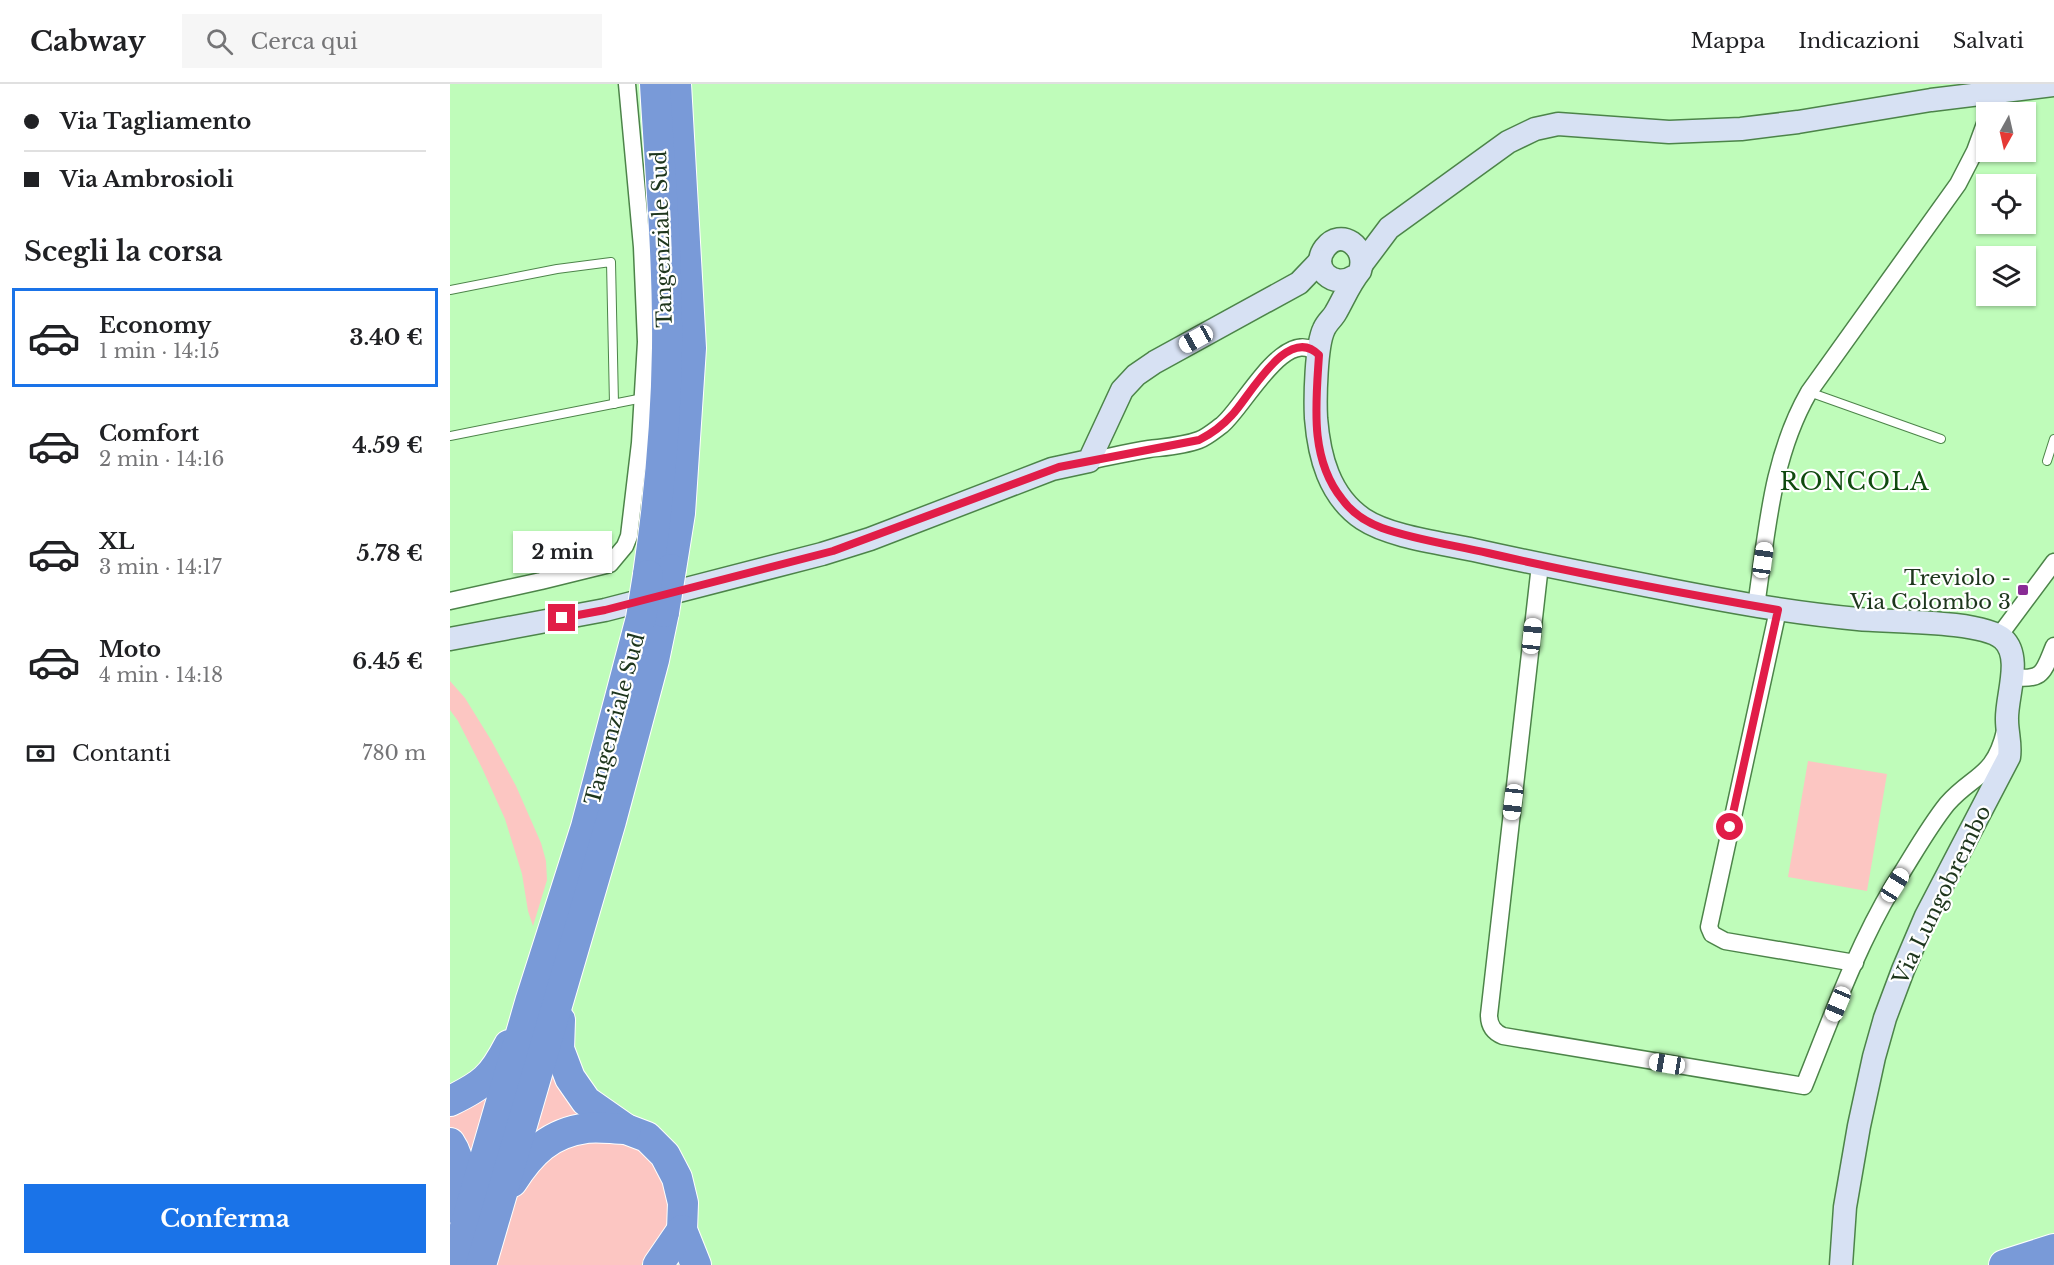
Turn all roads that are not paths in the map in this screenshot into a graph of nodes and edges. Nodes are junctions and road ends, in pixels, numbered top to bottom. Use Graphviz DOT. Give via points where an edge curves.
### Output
graph roads {
  1 [pos="627,84"];
  2 [pos="644,84"];
  3 [pos="655,84"];
  4 [pos="676,84"];
  5 [pos="2054,85"];
  6 [pos="1976,102"];
  7 [pos="1994,102"];
  8 [pos="1976,148"];
  9 [pos="1389,228"];
  10 [pos="1348,241"];
  11 [pos="664,245"];
  12 [pos="1340,276"];
  13 [pos="450,290"];
  14 [pos="1319,355"];
  15 [pos="1809,392"];
  16 [pos="644,398"];
  17 [pos="614,404"];
  18 [pos="450,436"];
  19 [pos="1941,439"];
  20 [pos="2054,439"];
  21 [pos="1089,461"];
  22 [pos="2047,461"];
  23 [pos="2053,563"];
  24 [pos="1540,565"];
  25 [pos="660,572"];
  26 [pos="450,601"];
  27 [pos="1756,606"];
  28 [pos="1778,610"];
  29 [pos="653,615"];
  30 [pos="1999,636"];
  31 [pos="450,639"];
  32 [pos="2054,646"];
  33 [pos="2012,677"];
  34 [pos="2007,722"];
  35 [pos="1855,963"];
  36 [pos="560,993"];
  37 [pos="531,999"];
  38 [pos="450,1101"];
  39 [pos="626,1129"];
  40 [pos="450,1143"];
  41 [pos="500,1202"];
  42 [pos="682,1230"];
  43 [pos="2054,1249"];
  44 [pos="454,1265"];
  45 [pos="481,1265"];
  46 [pos="658,1265"];
  47 [pos="696,1265"];
  48 [pos="1841,1265"];
  49 [pos="2004,1265"];
  1 -- 16 [label="street" via="642,247"];
  2 -- 11 [label="highway" via="652,190"];
  3 -- 11 [label="highway, Tangenziale Sud"];
  4 -- 25 [label="highway, Tangenziale Sud" via="691,348 680,513"];
  5 -- 7 [label="street"];
  6 -- 9 [label="street" via="1931,100 1742,129 1670,132 1558,124 1535,129 1508,142"];
  8 -- 15 [label="street" via="1958,184"];
  9 -- 10 [label="street"];
  9 -- 12 [label="street"];
  10 -- 12 [label="street" via="1359,250"];
  10 -- 12 [label="street" via="1335,241 1324,248"];
  11 -- 25 [label="highway, Tangenziale Sud" via="667,347 657,512"];
  12 -- 14 [label="street" via="1335,313 1324,327"];
  12 -- 21 [label="street" via="1299,283 1136,375 1119,395"];
  13 -- 17 [label="lane" via="611,262"];
  14 -- 21 [label="street" via="1307,347 1289,350 1270,367 1233,414 1199,440"];
  14 -- 24 [label="street" via="1315,409 1319,446 1330,480 1350,508 1363,519 1390,531"];
  15 -- 19 [label="lane"];
  15 -- 27 [label="street" via="1781,455"];
  16 -- 17 [label="lane"];
  16 -- 26 [label="street" via="629,536 610,564"];
  17 -- 18 [label="lane"];
  20 -- 22 [label="lane"];
  21 -- 31 [label="street" via="1052,470 822,554 605,610"];
  23 -- 30 [label="street"];
  24 -- 27 [label="street"];
  24 -- 35 [label="street" via="1489,1015 1493,1029 1508,1037 1803,1086"];
  25 -- 29 [label="highway, Tangenziale Sud, bridge"];
  27 -- 28 [label="street"];
  28 -- 30 [label="street" via="1957,626"];
  28 -- 35 [label="street" via="1710,931 1730,942"];
  29 -- 36 [label="highway, Tangenziale Sud" via="654,660"];
  29 -- 37 [label="highway, Tangenziale Sud" via="636,643 586,827"];
  30 -- 33 [label="street, Via Lungobrembo" via="2012,653"];
  32 -- 33 [label="street" via="2041,673 2032,678"];
  33 -- 34 [label="street, Via Lungobrembo"];
  34 -- 35 [label="street" via="1993,763 1939,814 1888,896"];
  34 -- 48 [label="street, Via Lungobrembo" via="2007,764 1921,927 1882,1027 1858,1126"];
  36 -- 39 [label="highway" via="559,1050 570,1078 586,1101"];
  36 -- 41 [label="highway, Tangenziale Sud"];
  37 -- 38 [label="highway" via="498,1066 478,1088"];
  37 -- 44 [label="highway, Tangenziale Sud"];
  39 -- 41 [label="highway" via="587,1128 542,1145 522,1166"];
  39 -- 42 [label="highway" via="647,1137 665,1155 677,1178 683,1203"];
  40 -- 44 [label="highway" via="460,1168"];
  41 -- 45 [label="highway, Tangenziale Sud"];
  42 -- 46 [label="highway"];
  42 -- 47 [label="highway"];
  43 -- 49 [label="highway"];
}
